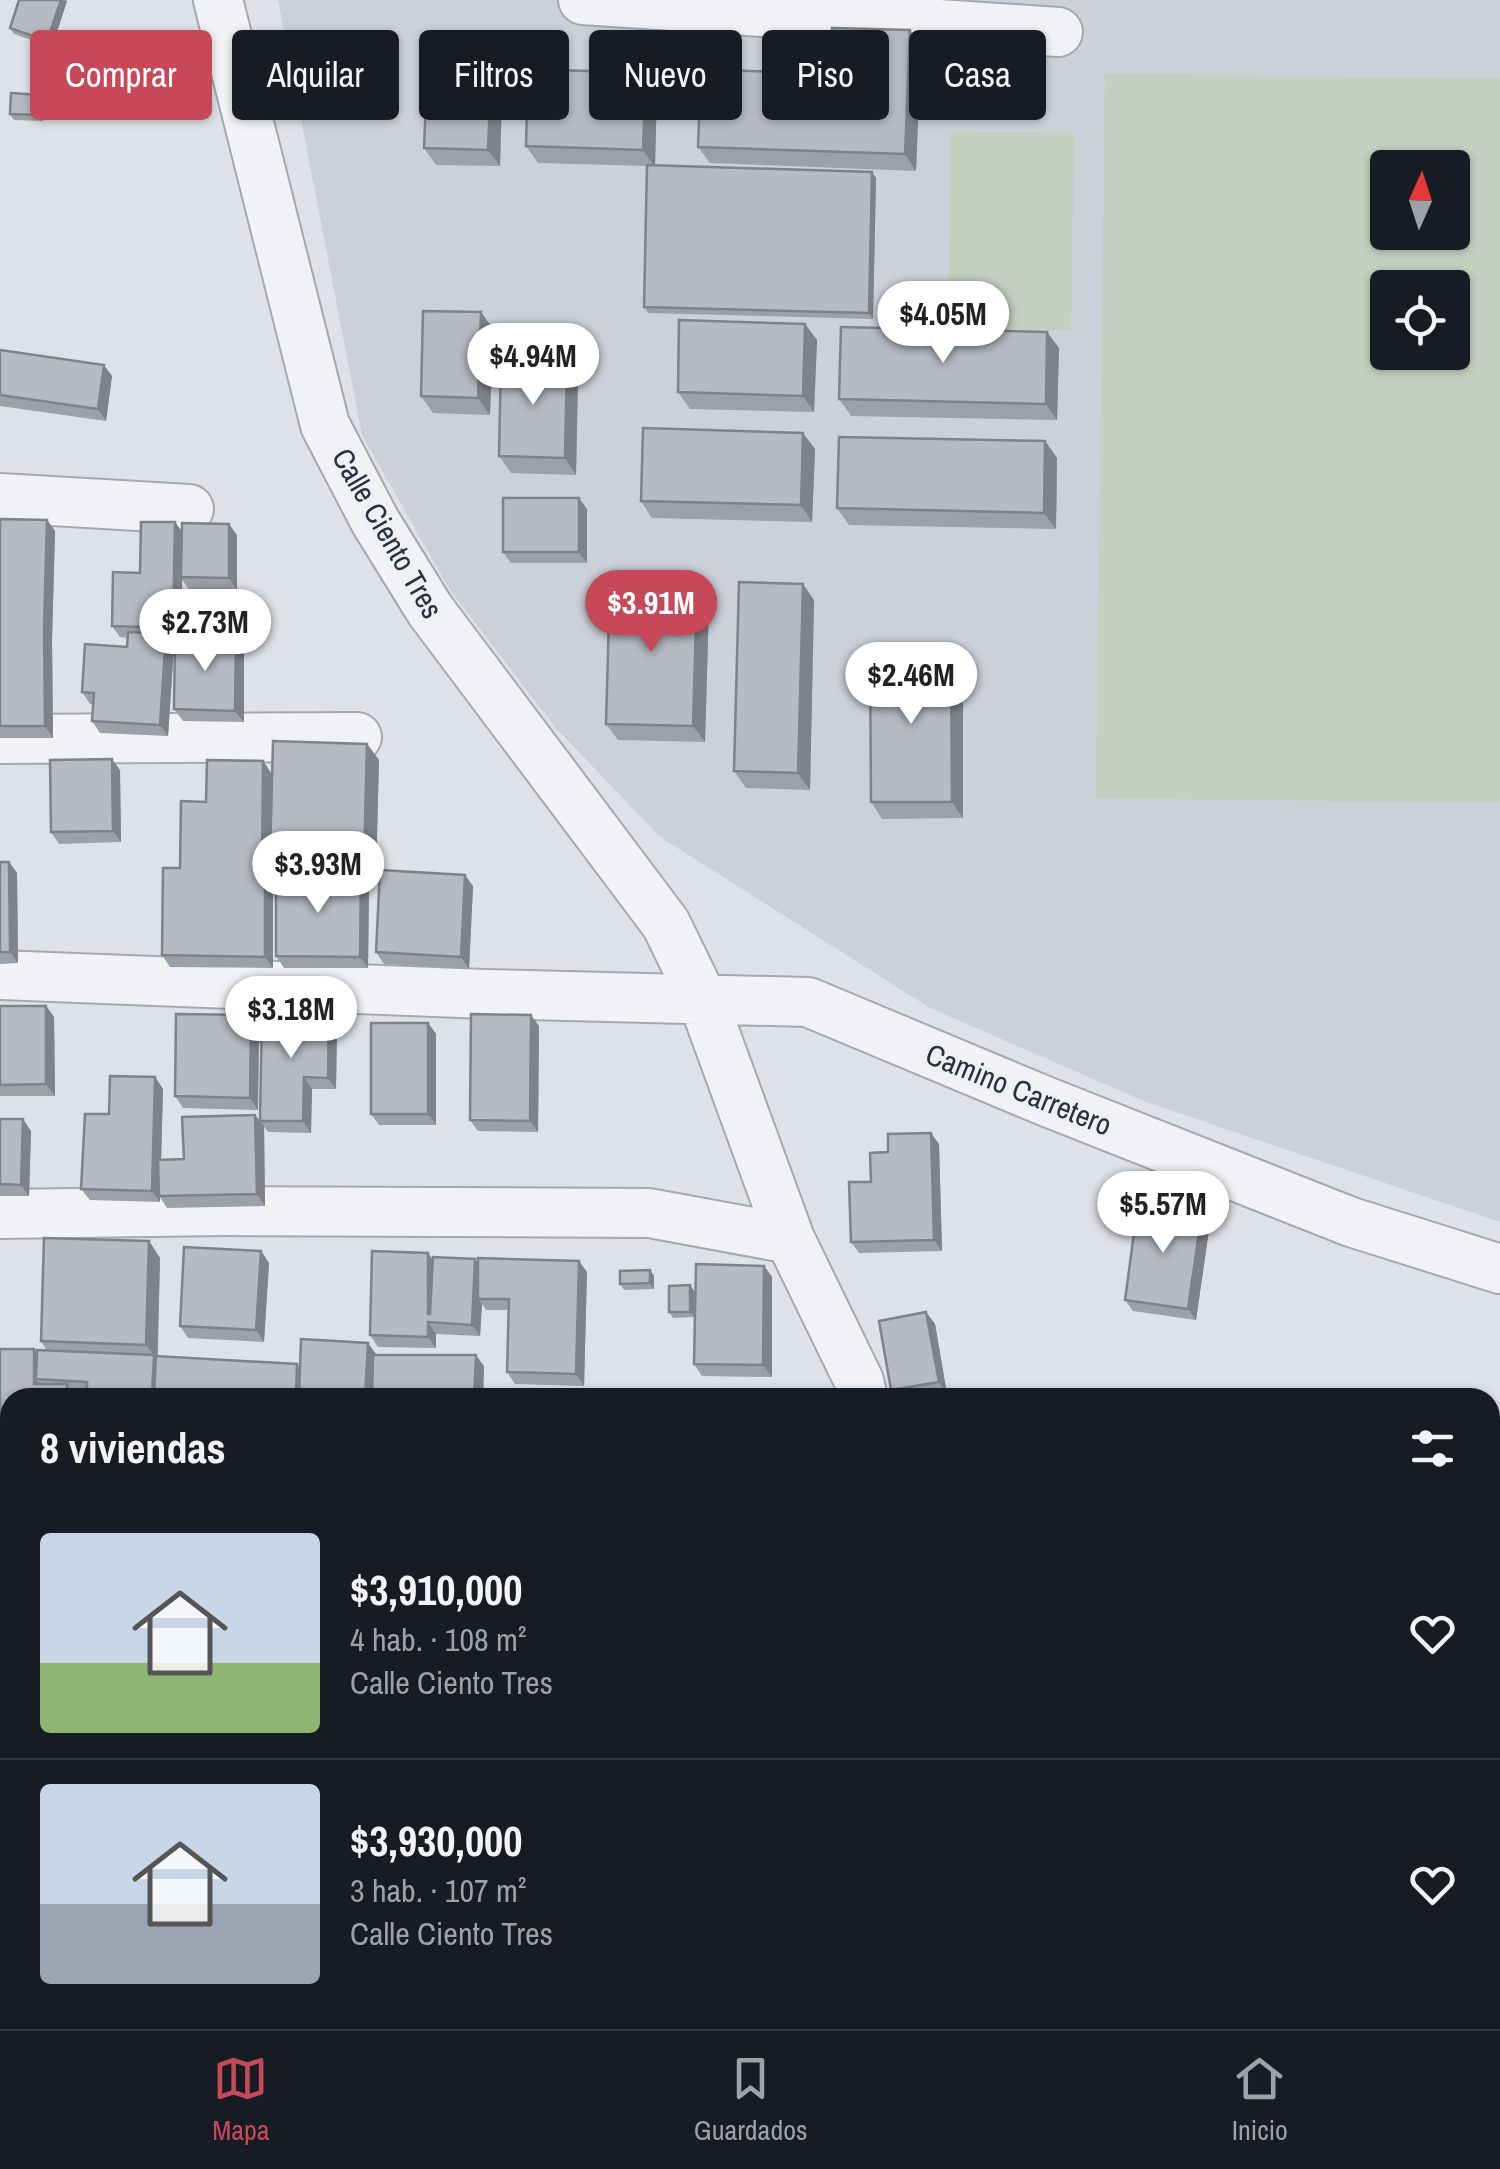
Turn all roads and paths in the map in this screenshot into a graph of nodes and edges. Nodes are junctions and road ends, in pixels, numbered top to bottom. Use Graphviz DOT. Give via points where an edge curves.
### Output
graph roads {
  1 [pos="218,0"];
  2 [pos="583,0"];
  3 [pos="1058,32"];
  4 [pos="0,498"];
  5 [pos="189,509"];
  6 [pos="357,737"];
  7 [pos="0,740"];
  8 [pos="0,976"];
  9 [pos="702,998"];
  10 [pos="0,1214"];
  11 [pos="790,1240"];
  12 [pos="1500,1268"];
  13 [pos="861,1388"];
  1 -- 9 [label="street, Calle Ciento Tres" via="326,424 430,610 666,924"];
  2 -- 3 [label="street"];
  4 -- 5 [label="street"];
  6 -- 7 [label="street"];
  8 -- 9 [label="street, Camino Carretero"];
  9 -- 11 [label="street, Calle Ciento Tres"];
  9 -- 12 [label="street, Camino Carretero" via="808,1002 1351,1222"];
  10 -- 11 [label="street" via="649,1213"];
  11 -- 13 [label="street, Calle Ciento Tres"];
}
